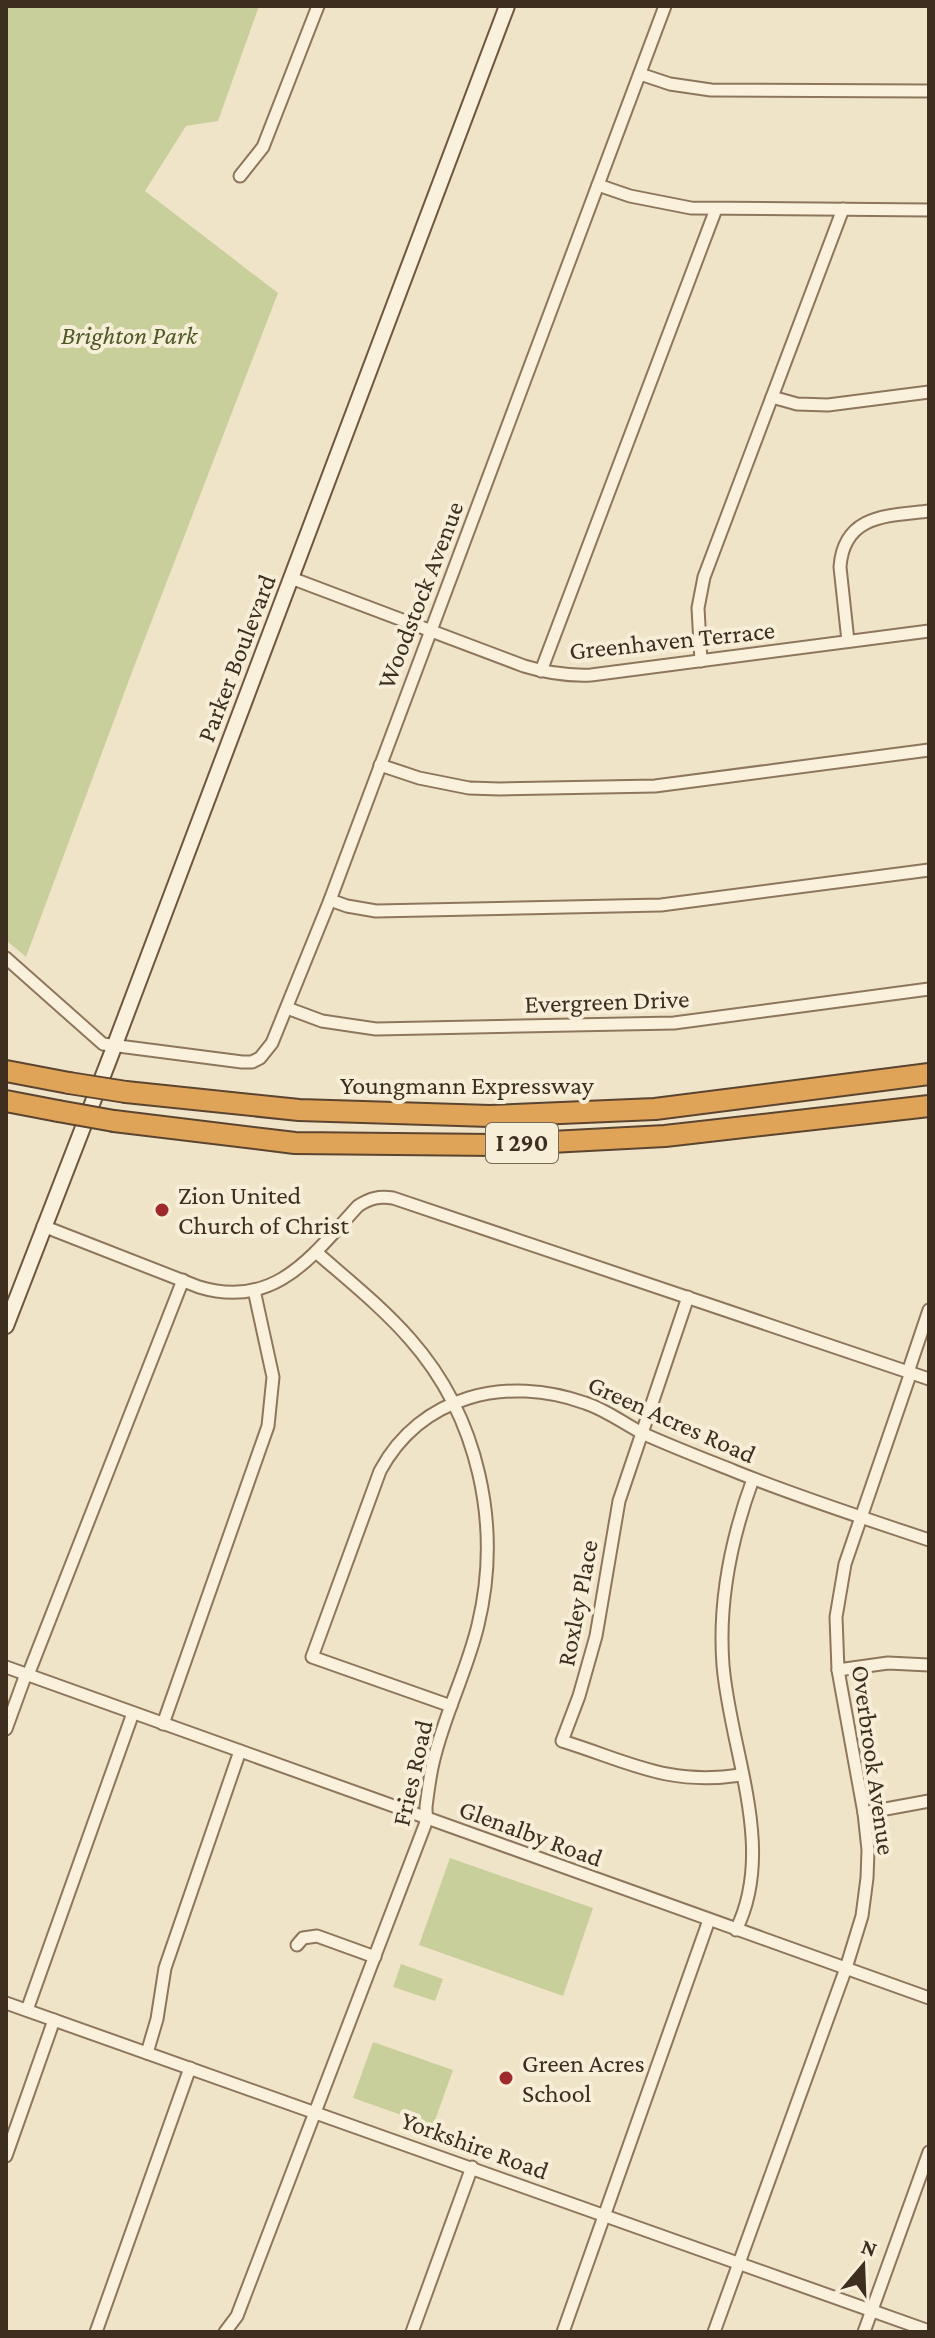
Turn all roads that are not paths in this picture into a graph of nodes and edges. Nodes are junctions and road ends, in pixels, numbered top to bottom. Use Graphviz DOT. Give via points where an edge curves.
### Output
graph roads {
  1 [pos="318,6"];
  2 [pos="507,6"];
  3 [pos="665,6"];
  4 [pos="640,74"];
  5 [pos="929,91"];
  6 [pos="240,176"];
  7 [pos="598,185"];
  8 [pos="716,209"];
  9 [pos="843,209"];
  10 [pos="929,210"];
  11 [pos="929,392"];
  12 [pos="772,397"];
  13 [pos="929,511"];
  14 [pos="291,578"];
  15 [pos="431,630"];
  16 [pos="929,631"];
  17 [pos="848,641"];
  18 [pos="701,661"];
  19 [pos="541,671"];
  20 [pos="929,750"];
  21 [pos="380,765"];
  22 [pos="929,870"];
  23 [pos="330,900"];
  24 [pos="6,958"];
  25 [pos="929,989"];
  26 [pos="287,1008"];
  27 [pos="114,1045"];
  28 [pos="6,1071"];
  29 [pos="929,1074"];
  30 [pos="6,1101"];
  31 [pos="929,1106"];
  32 [pos="43,1226"];
  33 [pos="316,1252"];
  34 [pos="183,1280"];
  35 [pos="254,1290"];
  36 [pos="688,1297"];
  37 [pos="929,1310"];
  38 [pos="6,1326"];
  39 [pos="909,1372"];
  40 [pos="929,1379"];
  41 [pos="453,1403"];
  42 [pos="642,1433"];
  43 [pos="753,1479"];
  44 [pos="861,1517"];
  45 [pos="929,1540"];
  46 [pos="929,1665"];
  47 [pos="6,1667"];
  48 [pos="838,1670"];
  49 [pos="27,1675"];
  50 [pos="451,1706"];
  51 [pos="133,1713"];
  52 [pos="163,1724"];
  53 [pos="6,1729"];
  54 [pos="240,1751"];
  55 [pos="741,1775"];
  56 [pos="929,1801"];
  57 [pos="864,1813"];
  58 [pos="427,1819"];
  59 [pos="709,1920"];
  60 [pos="736,1930"];
  61 [pos="297,1945"];
  62 [pos="375,1957"];
  63 [pos="846,1968"];
  64 [pos="929,1998"];
  65 [pos="6,2003"];
  66 [pos="27,2010"];
  67 [pos="54,2020"];
  68 [pos="147,2053"];
  69 [pos="190,2068"];
  70 [pos="315,2112"];
  71 [pos="929,2152"];
  72 [pos="6,2156"];
  73 [pos="472,2167"];
  74 [pos="606,2215"];
  75 [pos="739,2262"];
  76 [pos="872,2311"];
  77 [pos="929,2331"];
  78 [pos="96,2332"];
  79 [pos="225,2332"];
  80 [pos="412,2332"];
  81 [pos="563,2332"];
  82 [pos="714,2332"];
  83 [pos="864,2332"];
  1 -- 6 [label="street" via="263,147"];
  2 -- 14 [label="street, Parker Boulevard"];
  3 -- 4 [label="street, Woodstock Avenue"];
  4 -- 5 [label="street" via="711,90"];
  4 -- 7 [label="street, Woodstock Avenue"];
  7 -- 8 [label="street" via="667,205"];
  7 -- 15 [label="street, Woodstock Avenue"];
  8 -- 9 [label="street"];
  8 -- 19 [label="street"];
  9 -- 10 [label="street"];
  9 -- 12 [label="street"];
  11 -- 12 [label="street" via="828,405"];
  12 -- 18 [label="street" via="704,577 698,608"];
  13 -- 17 [label="street" via="873,519 850,536 840,556"];
  14 -- 15 [label="street, Greenhaven Terrace"];
  14 -- 27 [label="street, Parker Boulevard"];
  15 -- 19 [label="street, Greenhaven Terrace"];
  15 -- 21 [label="street, Woodstock Avenue"];
  16 -- 17 [label="street, Greenhaven Terrace"];
  17 -- 18 [label="street, Greenhaven Terrace"];
  18 -- 19 [label="street, Greenhaven Terrace" via="591,675"];
  20 -- 21 [label="street" via="655,786 469,788"];
  21 -- 23 [label="street, Woodstock Avenue"];
  22 -- 23 [label="street" via="661,905 376,911"];
  23 -- 26 [label="street, Woodstock Avenue"];
  24 -- 27 [label="street" via="103,1044"];
  25 -- 26 [label="street, Evergreen Drive" via="674,1023 376,1029 322,1021"];
  26 -- 27 [label="street, Woodstock Avenue" via="266,1053 252,1062"];
  27 -- 32 [label="street, Parker Boulevard"];
  28 -- 29 [label="highway, Youngmann Expressway / I 290, bridge" via="126,1092 299,1110 490,1116 655,1109"];
  30 -- 31 [label="highway, I 290, bridge" via="114,1121 295,1143 495,1145 665,1136"];
  32 -- 34 [label="street"];
  32 -- 38 [label="street, Parker Boulevard"];
  33 -- 35 [label="street" via="280,1281"];
  33 -- 36 [label="street" via="358,1206 374,1197 393,1198"];
  33 -- 41 [label="street, Fries Road" via="410,1339"];
  34 -- 35 [label="street" via="216,1291"];
  34 -- 49 [label="street"];
  35 -- 52 [label="street" via="273,1377 268,1426"];
  36 -- 39 [label="street"];
  36 -- 42 [label="street, Roxley Place"];
  37 -- 39 [label="street, Overbrook Avenue"];
  39 -- 40 [label="street"];
  39 -- 44 [label="street, Overbrook Avenue"];
  41 -- 42 [label="street, Green Acres Road" via="500,1393 549,1393 588,1403"];
  41 -- 50 [label="street, Fries Road" via="479,1473 488,1548 477,1627"];
  41 -- 50 [label="street, Green Acres Road" via="411,1428 388,1455 312,1657"];
  42 -- 43 [label="street, Green Acres Road"];
  42 -- 55 [label="street, Roxley Place" via="619,1501 596,1636 562,1741 657,1774 702,1779"];
  43 -- 44 [label="street, Green Acres Road"];
  43 -- 55 [label="street" via="728,1562 722,1614 725,1679"];
  44 -- 45 [label="street, Green Acres Road"];
  44 -- 48 [label="street, Overbrook Avenue" via="840,1590"];
  46 -- 48 [label="street" via="888,1663"];
  47 -- 49 [label="street, Glenalby Road"];
  48 -- 57 [label="street, Overbrook Avenue"];
  49 -- 51 [label="street, Glenalby Road"];
  49 -- 53 [label="street"];
  50 -- 58 [label="street, Fries Road" via="433,1763"];
  51 -- 52 [label="street, Glenalby Road"];
  51 -- 66 [label="street"];
  52 -- 54 [label="street, Glenalby Road"];
  54 -- 58 [label="street, Glenalby Road"];
  54 -- 68 [label="street" via="165,1968"];
  55 -- 60 [label="street" via="753,1869 749,1899"];
  56 -- 57 [label="street"];
  57 -- 63 [label="street, Overbrook Avenue" via="865,1897"];
  58 -- 59 [label="street, Glenalby Road"];
  58 -- 62 [label="street, Fries Road"];
  59 -- 60 [label="street, Glenalby Road"];
  59 -- 74 [label="street"];
  60 -- 63 [label="street, Glenalby Road"];
  61 -- 62 [label="street" via="317,1936"];
  62 -- 70 [label="street, Fries Road"];
  63 -- 64 [label="street, Glenalby Road"];
  63 -- 75 [label="street, Overbrook Avenue"];
  65 -- 66 [label="street, Yorkshire Road"];
  66 -- 67 [label="street, Yorkshire Road"];
  67 -- 68 [label="street, Yorkshire Road"];
  67 -- 72 [label="street"];
  68 -- 69 [label="street, Yorkshire Road"];
  69 -- 70 [label="street, Yorkshire Road"];
  69 -- 78 [label="street"];
  70 -- 73 [label="street, Yorkshire Road"];
  70 -- 79 [label="street, Fries Road" via="237,2316"];
  71 -- 76 [label="street"];
  73 -- 74 [label="street, Yorkshire Road"];
  73 -- 80 [label="street"];
  74 -- 75 [label="street, Yorkshire Road"];
  74 -- 81 [label="street"];
  75 -- 76 [label="street, Yorkshire Road"];
  75 -- 82 [label="street, Overbrook Avenue"];
  76 -- 77 [label="street, Yorkshire Road"];
  76 -- 83 [label="street"];
}
